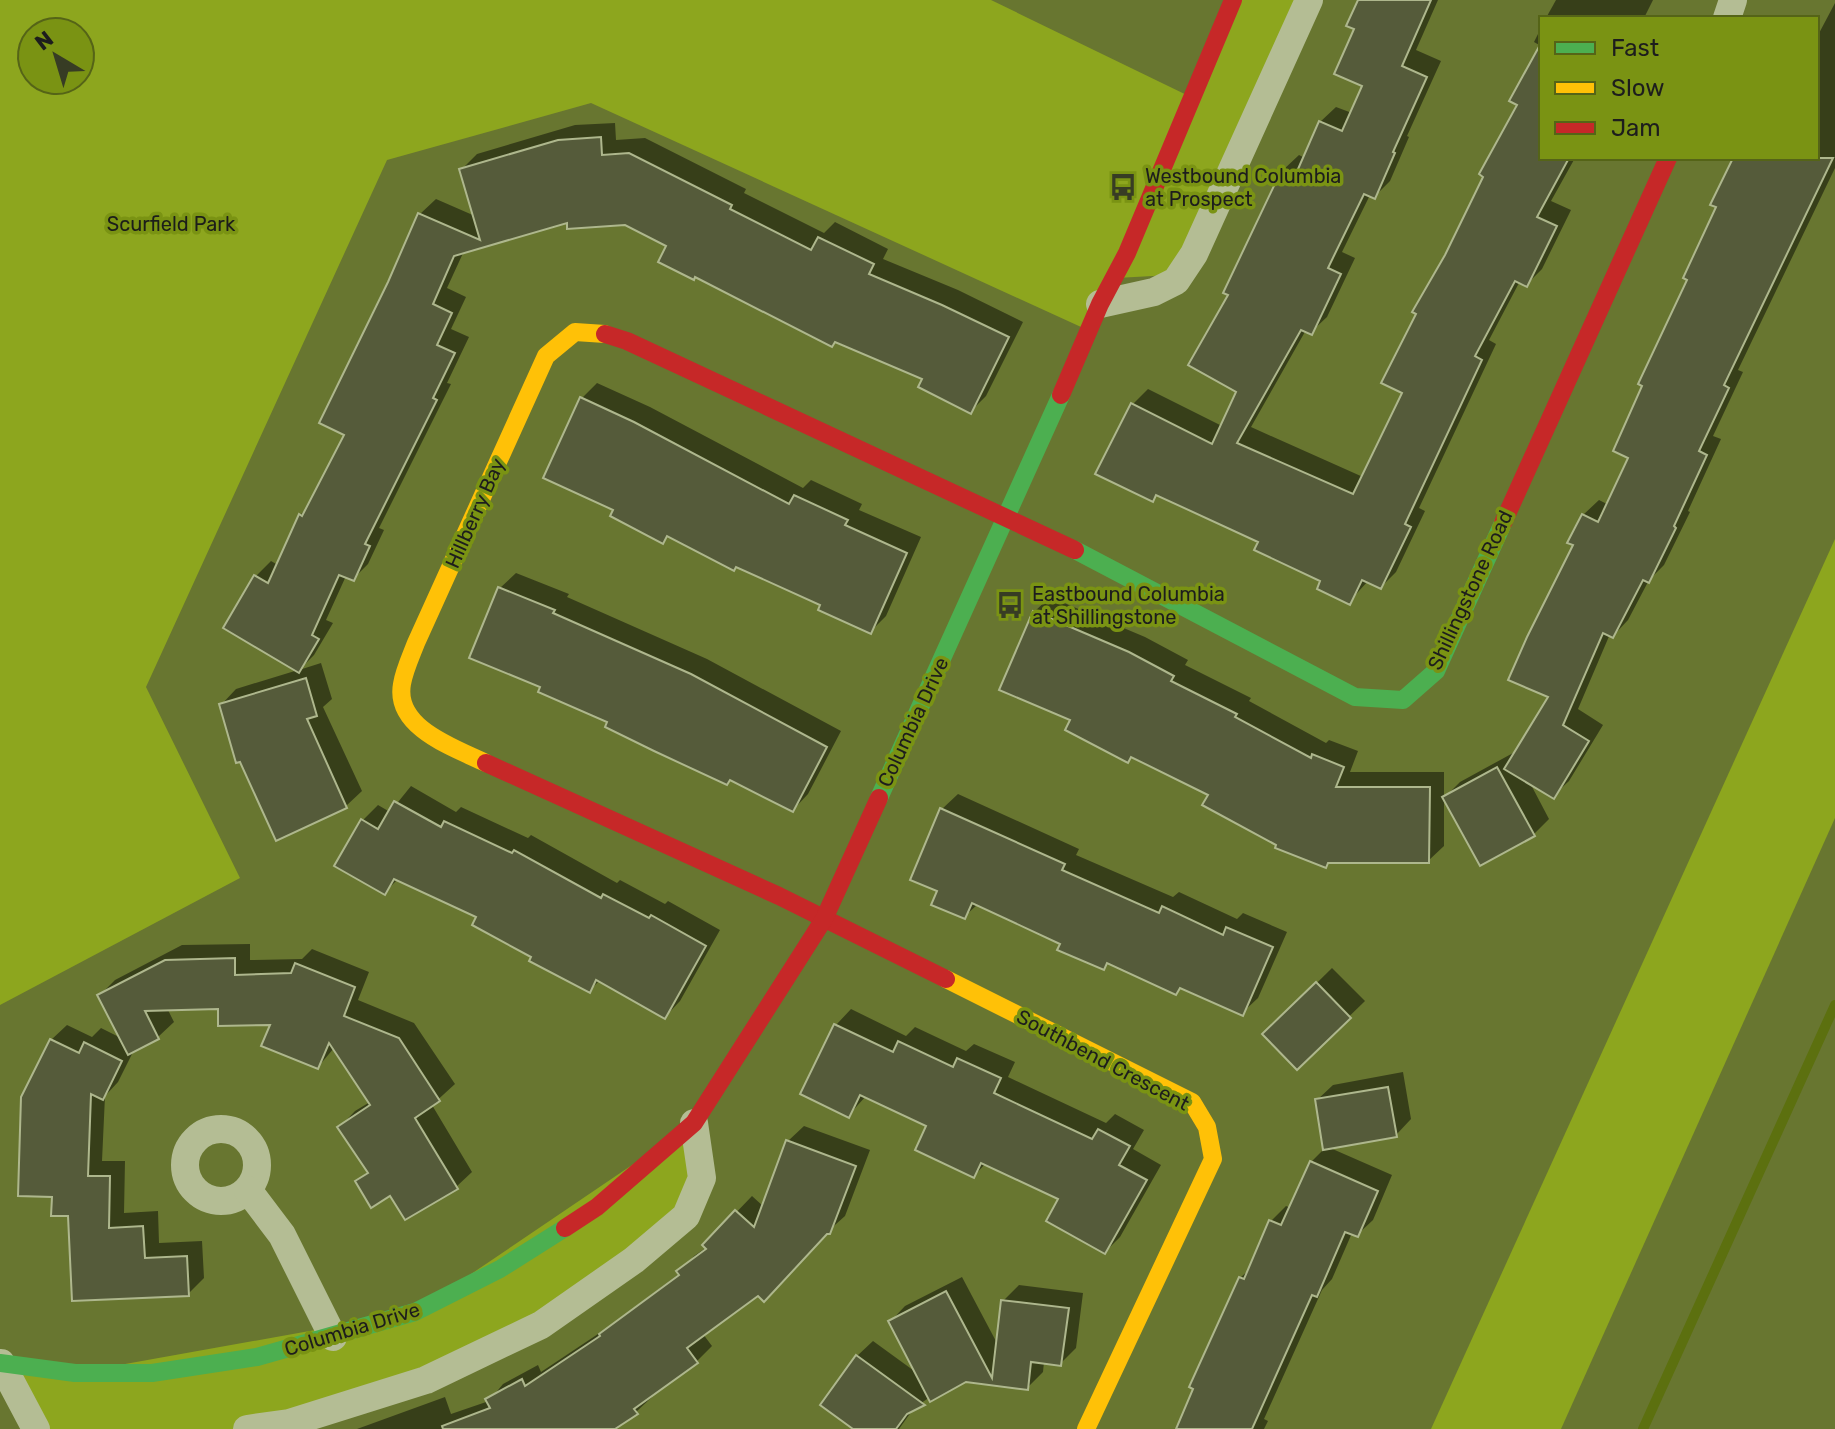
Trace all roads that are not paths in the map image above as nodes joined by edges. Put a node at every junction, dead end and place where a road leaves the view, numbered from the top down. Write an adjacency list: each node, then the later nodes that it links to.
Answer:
1 (1233, 0): 4 (street, Columbia Drive)
2 (1309, 0): 4 (street)
3 (1667, 160): 5 (street, Shillingstone Road)
4 (1100, 304): 5 (street, Columbia Drive)
5 (1008, 516): 6 (street, Columbia Drive); 6 (street, Hillberry Bay)
6 (824, 919): 7 (street, Columbia Drive); 13 (street, Southbend Crescent)
7 (694, 1123): 9 (street, Columbia Drive); 12 (street)
8 (248, 1190): 9 (street)
9 (333, 1337): 10 (street, Columbia Drive)
10 (1, 1363): 11 (street, Columbia Drive)
11 (36, 1429)
12 (247, 1429)
13 (1086, 1429)

